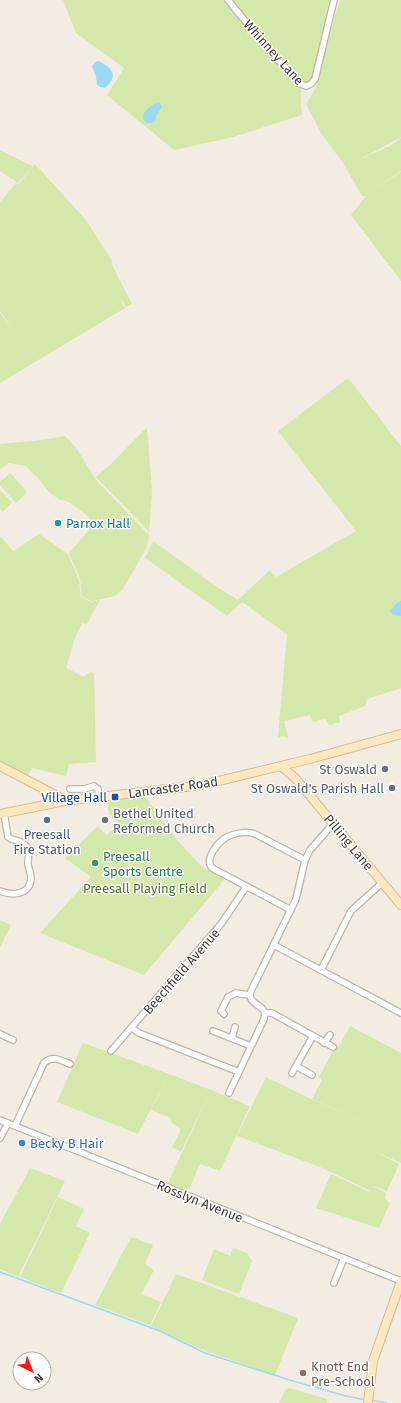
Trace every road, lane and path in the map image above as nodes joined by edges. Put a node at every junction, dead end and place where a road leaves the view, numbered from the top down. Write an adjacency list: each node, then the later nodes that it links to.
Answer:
1 (228, 0): 2 (street, Whinney Lane)
2 (334, 0)
3 (401, 734): 4 (main road, Lancaster Road)
4 (299, 762): 5 (main road, Lancaster Road); 7 (main road)
5 (284, 765): 7 (main road, Pilling Lane); 10 (main road, Lancaster Road)
6 (0, 766): 9 (main road)
7 (296, 779): 14 (main road, Pilling Lane)
8 (70, 789): 10 (street)
9 (45, 790): 11 (main road); 12 (main road)
10 (99, 796): 11 (main road, Lancaster Road)
11 (64, 801): 12 (main road, Lancaster Road)
12 (45, 805): 13 (main road, Lancaster Road)
13 (2, 814): 18 (street)
14 (333, 824): 15 (street); 16 (main road, Pilling Lane)
15 (305, 860): 17 (street); 20 (street)
16 (382, 883): 19 (main road, Pilling Lane); 22 (street)
17 (246, 887): 20 (street); 28 (street, Beechfield Avenue)
18 (0, 891)
19 (400, 902)
20 (291, 910): 21 (street)
21 (274, 945): 22 (street); 23 (street)
22 (321, 970): 25 (street)
23 (249, 995): 24 (street); 26 (street)
24 (265, 1013): 32 (street); 36 (street)
25 (401, 1013)
26 (224, 1014)
27 (236, 1027): 33 (street)
28 (132, 1028): 38 (street, Beechfield Avenue); 41 (street)
29 (213, 1031): 33 (street)
30 (0, 1034): 34 (street)
31 (330, 1035): 35 (street)
32 (313, 1036): 35 (street); 40 (street)
33 (232, 1038): 36 (street)
34 (14, 1040)
35 (324, 1043): 37 (street)
36 (251, 1046): 41 (street)
37 (333, 1048)
38 (111, 1051)
39 (70, 1064): 47 (street)
40 (296, 1066): 42 (street); 43 (street)
41 (239, 1072): 44 (street)
42 (292, 1073)
43 (312, 1075)
44 (229, 1093)
45 (0, 1120): 46 (street, Rosslyn Avenue)
46 (8, 1124): 47 (street, Rosslyn Avenue); 48 (street)
47 (15, 1126): 49 (street, Rosslyn Avenue)
48 (0, 1138)
49 (344, 1258): 50 (street, Rosslyn Avenue); 51 (street)
50 (401, 1281): 52 (main road)
51 (334, 1283)
52 (368, 1400)

